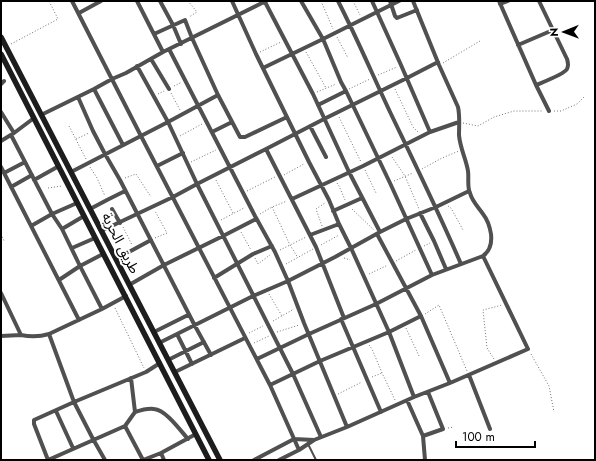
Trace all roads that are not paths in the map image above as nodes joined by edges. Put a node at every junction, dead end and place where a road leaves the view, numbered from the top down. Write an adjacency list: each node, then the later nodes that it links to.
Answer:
1 (72, 1): 18 (street)
2 (101, 1): 18 (street)
3 (137, 1): 23 (street)
4 (160, 1): 20 (street)
5 (232, 1): 19 (street)
6 (265, 1): 19 (street); 32 (street)
7 (301, 1): 26 (street)
8 (338, 1): 21 (street)
9 (372, 1): 17 (street)
10 (399, 1): 15 (street)
11 (413, 1): 16 (street)
12 (508, 1): 14 (street)
13 (539, 1): 22 (street)
14 (500, 2): 28 (street)
15 (390, 3): 16 (street); 17 (street)
16 (417, 10): 34 (street)
17 (376, 12): 21 (street); 37 (street)
18 (78, 13): 38 (street)
19 (238, 14): 25 (street); 36 (street)
20 (173, 25): 23 (street); 25 (street); 27 (street)
21 (350, 26): 26 (street); 43 (street)
22 (553, 30): 28 (street); 39 (street)
23 (154, 34): 30 (street)
24 (1, 37): 51 (main road, طريق الحرية)
25 (192, 38): 27 (street); 44 (street)
26 (323, 40): 32 (street); 42 (street)
27 (181, 44): 29 (street)
28 (518, 45): 39 (street)
29 (169, 50): 30 (street); 48 (street)
30 (163, 52): 33 (street)
31 (1, 54): 53 (main road, طريق الحرية)
32 (292, 54): 36 (street); 47 (street)
33 (151, 58): 35 (street); 41 (street)
34 (438, 64): 37 (street); 57 (street)
35 (137, 66): 38 (street); 55 (street)
36 (263, 68): 52 (street)
37 (407, 78): 43 (street); 60 (street)
38 (112, 79): 40 (street); 63 (street)
39 (536, 85): 49 (street)
40 (94, 89): 45 (street); 66 (street)
41 (169, 89)
42 (346, 91): 46 (street); 47 (street)
43 (380, 91): 46 (street); 65 (street)
44 (218, 95): 48 (street); 56 (street)
45 (78, 97): 51 (street); 69 (street)
46 (353, 104): 54 (street); 71 (street)
47 (318, 105): 54 (street)
48 (198, 106): 55 (street); 59 (street)
49 (549, 111)
50 (1, 112): 61 (street)
51 (41, 115): 77 (main road, طريق الحرية)
52 (287, 117): 56 (street); 62 (street)
53 (34, 118): 61 (street); 73 (main road, طريق الحرية)
54 (324, 119): 58 (street); 78 (street)
55 (168, 122): 63 (street); 68 (street)
56 (232, 122): 59 (street)
57 (459, 122): 60 (street); 84 (street)
58 (310, 126): 62 (street); 70 (street)
59 (212, 132): 76 (street)
60 (430, 132): 65 (street)
61 (12, 134): 64 (street); 72 (street)
62 (296, 134): 67 (street); 82 (street)
63 (141, 136): 66 (street); 74 (street)
64 (1, 141)
65 (406, 144): 71 (street); 90 (street)
66 (123, 145): 69 (street)
67 (266, 149): 76 (street); 88 (street)
68 (183, 153): 74 (street); 81 (street)
69 (105, 154): 77 (street); 85 (street)
70 (326, 158)
71 (378, 158): 78 (street); 99 (street)
72 (25, 162): 79 (street); 80 (street)
73 (59, 166): 80 (street); 89 (main road, طريق الحرية)
74 (157, 166): 86 (street)
75 (1, 167): 79 (street)
76 (230, 168): 81 (street); 98 (street)
77 (71, 172): 91 (main road, طريق الحرية)
78 (349, 172): 82 (street); 87 (street)
79 (4, 173): 83 (street)
80 (33, 177): 83 (street); 95 (street)
81 (197, 184): 86 (street); 106 (street)
82 (321, 186): 88 (street); 93 (street)
83 (11, 187): 102 (street)
84 (469, 191): 90 (street); 115 (street)
85 (125, 192): 91 (street); 96 (street)
86 (173, 198): 96 (street); 112 (street)
87 (362, 198): 93 (street); 105 (street)
88 (292, 199): 107 (street)
89 (77, 203): 95 (street); 97 (main road, طريق الحرية)
90 (436, 207): 94 (street); 119 (street)
91 (90, 209): 104 (main road, طريق الحرية)
92 (112, 209): 100 (street)
93 (333, 210): 101 (street)
94 (420, 213): 99 (street); 122 (street)
95 (52, 214): 102 (street); 103 (street)
96 (137, 214): 100 (street); 109 (street)
97 (84, 216): 103 (street); 108 (main road, طريق الحرية)
98 (256, 218): 106 (street); 110 (street)
99 (406, 219): 105 (street); 123 (street)
100 (120, 223): 104 (street)
101 (339, 224): 107 (street); 113 (street)
102 (31, 226): 125 (street)
103 (62, 229): 111 (street)
104 (101, 231): 116 (main road, طريق الحرية)
105 (378, 233): 113 (street); 128 (street)
106 (224, 236): 112 (street); 117 (street)
107 (310, 236): 118 (street)
108 (95, 238): 111 (street); 114 (main road, طريق الحرية)
109 (151, 240): 116 (street); 120 (street)
110 (272, 246): 117 (street); 126 (street)
111 (72, 248): 121 (street)
112 (199, 248): 120 (street); 124 (street)
113 (351, 248): 118 (street); 132 (street)
114 (103, 254): 121 (street); 130 (main road, طريق الحرية)
115 (483, 256): 119 (street); 161 (street)
116 (116, 259): 127 (main road, طريق الحرية)
117 (238, 264): 124 (street); 131 (street)
118 (322, 264): 126 (street); 137 (street)
119 (461, 264): 122 (street)
120 (164, 265): 127 (street); 135 (street)
121 (80, 266): 125 (street); 134 (street)
122 (446, 269): 123 (street)
123 (432, 275): 128 (street)
124 (214, 278): 133 (street)
125 (59, 280): 138 (street)
126 (288, 281): 131 (street); 144 (street)
127 (129, 285): 140 (main road, طريق الحرية)
128 (406, 288): 132 (street); 136 (street)
129 (1, 293): 145 (street)
130 (126, 296): 134 (street); 157 (main road, طريق الحرية)
131 (254, 296): 133 (street); 150 (street)
132 (376, 304): 137 (street); 141 (street)
133 (230, 308): 139 (street); 147 (street)
134 (102, 309): 138 (street)
135 (188, 315): 139 (street); 140 (street)
136 (421, 316): 141 (street); 163 (street)
137 (342, 318): 144 (street); 151 (street)
138 (79, 320): 142 (street)
139 (194, 326): 143 (street); 148 (street)
140 (154, 332): 149 (main road, طريق الحرية)
141 (389, 332): 151 (street); 166 (street)
142 (49, 334): 145 (street); 168 (street)
143 (177, 334): 149 (street); 152 (street)
144 (309, 334): 150 (street); 156 (street)
145 (21, 335): 146 (street)
146 (1, 336)
147 (245, 337): 153 (street); 154 (street)
148 (204, 342): 152 (street); 153 (street)
149 (160, 343): 155 (main road, طريق الحرية)
150 (280, 347): 154 (street); 160 (street)
151 (353, 347): 156 (street); 171 (street)
152 (186, 351): 155 (street); 158 (street)
153 (211, 355): 158 (street)
154 (257, 359): 164 (street)
155 (168, 360): 159 (main road, طريق الحرية)
156 (320, 361): 160 (street); 173 (street)
157 (160, 363): 162 (street); 175 (main road, طريق الحرية)
158 (192, 364): 159 (street)
159 (175, 372): 192 (main road, طريق الحرية)
160 (293, 374): 164 (street); 177 (street)
161 (469, 375): 163 (street); 174 (street)
162 (131, 378): 168 (street); 170 (street)
163 (450, 383): 165 (street)
164 (270, 384): 180 (street)
165 (428, 392): 166 (street); 176 (street)
166 (414, 397): 167 (street)
167 (407, 400): 171 (street); 176 (street)
168 (74, 402): 169 (street); 178 (street)
169 (56, 411): 184 (street); 187 (street)
170 (135, 412): 172 (street); 179 (street)
171 (381, 412): 173 (street)
172 (125, 426): 178 (street); 189 (street)
173 (347, 427): 177 (street)
174 (490, 429)
175 (196, 434): 179 (street); 191 (main road, طريق الحرية)
176 (423, 436): 196 (street)
177 (321, 437): 182 (street)
178 (93, 439): 184 (street); 188 (street)
179 (188, 439): 186 (street)
180 (294, 439): 181 (street); 185 (street); 193 (street)
181 (306, 439): 182 (street); 183 (lane)
182 (314, 440): 183 (street)
183 (309, 444): 185 (street); 195 (lane)
184 (73, 448): 187 (street)
185 (299, 450): 194 (street)
186 (161, 453): 189 (street); 190 (street)
187 (48, 460)
188 (105, 460)
189 (143, 460)
190 (164, 460)
191 (209, 460)
192 (220, 460)
193 (254, 460)
194 (279, 460)
195 (316, 460)
196 (425, 460)

